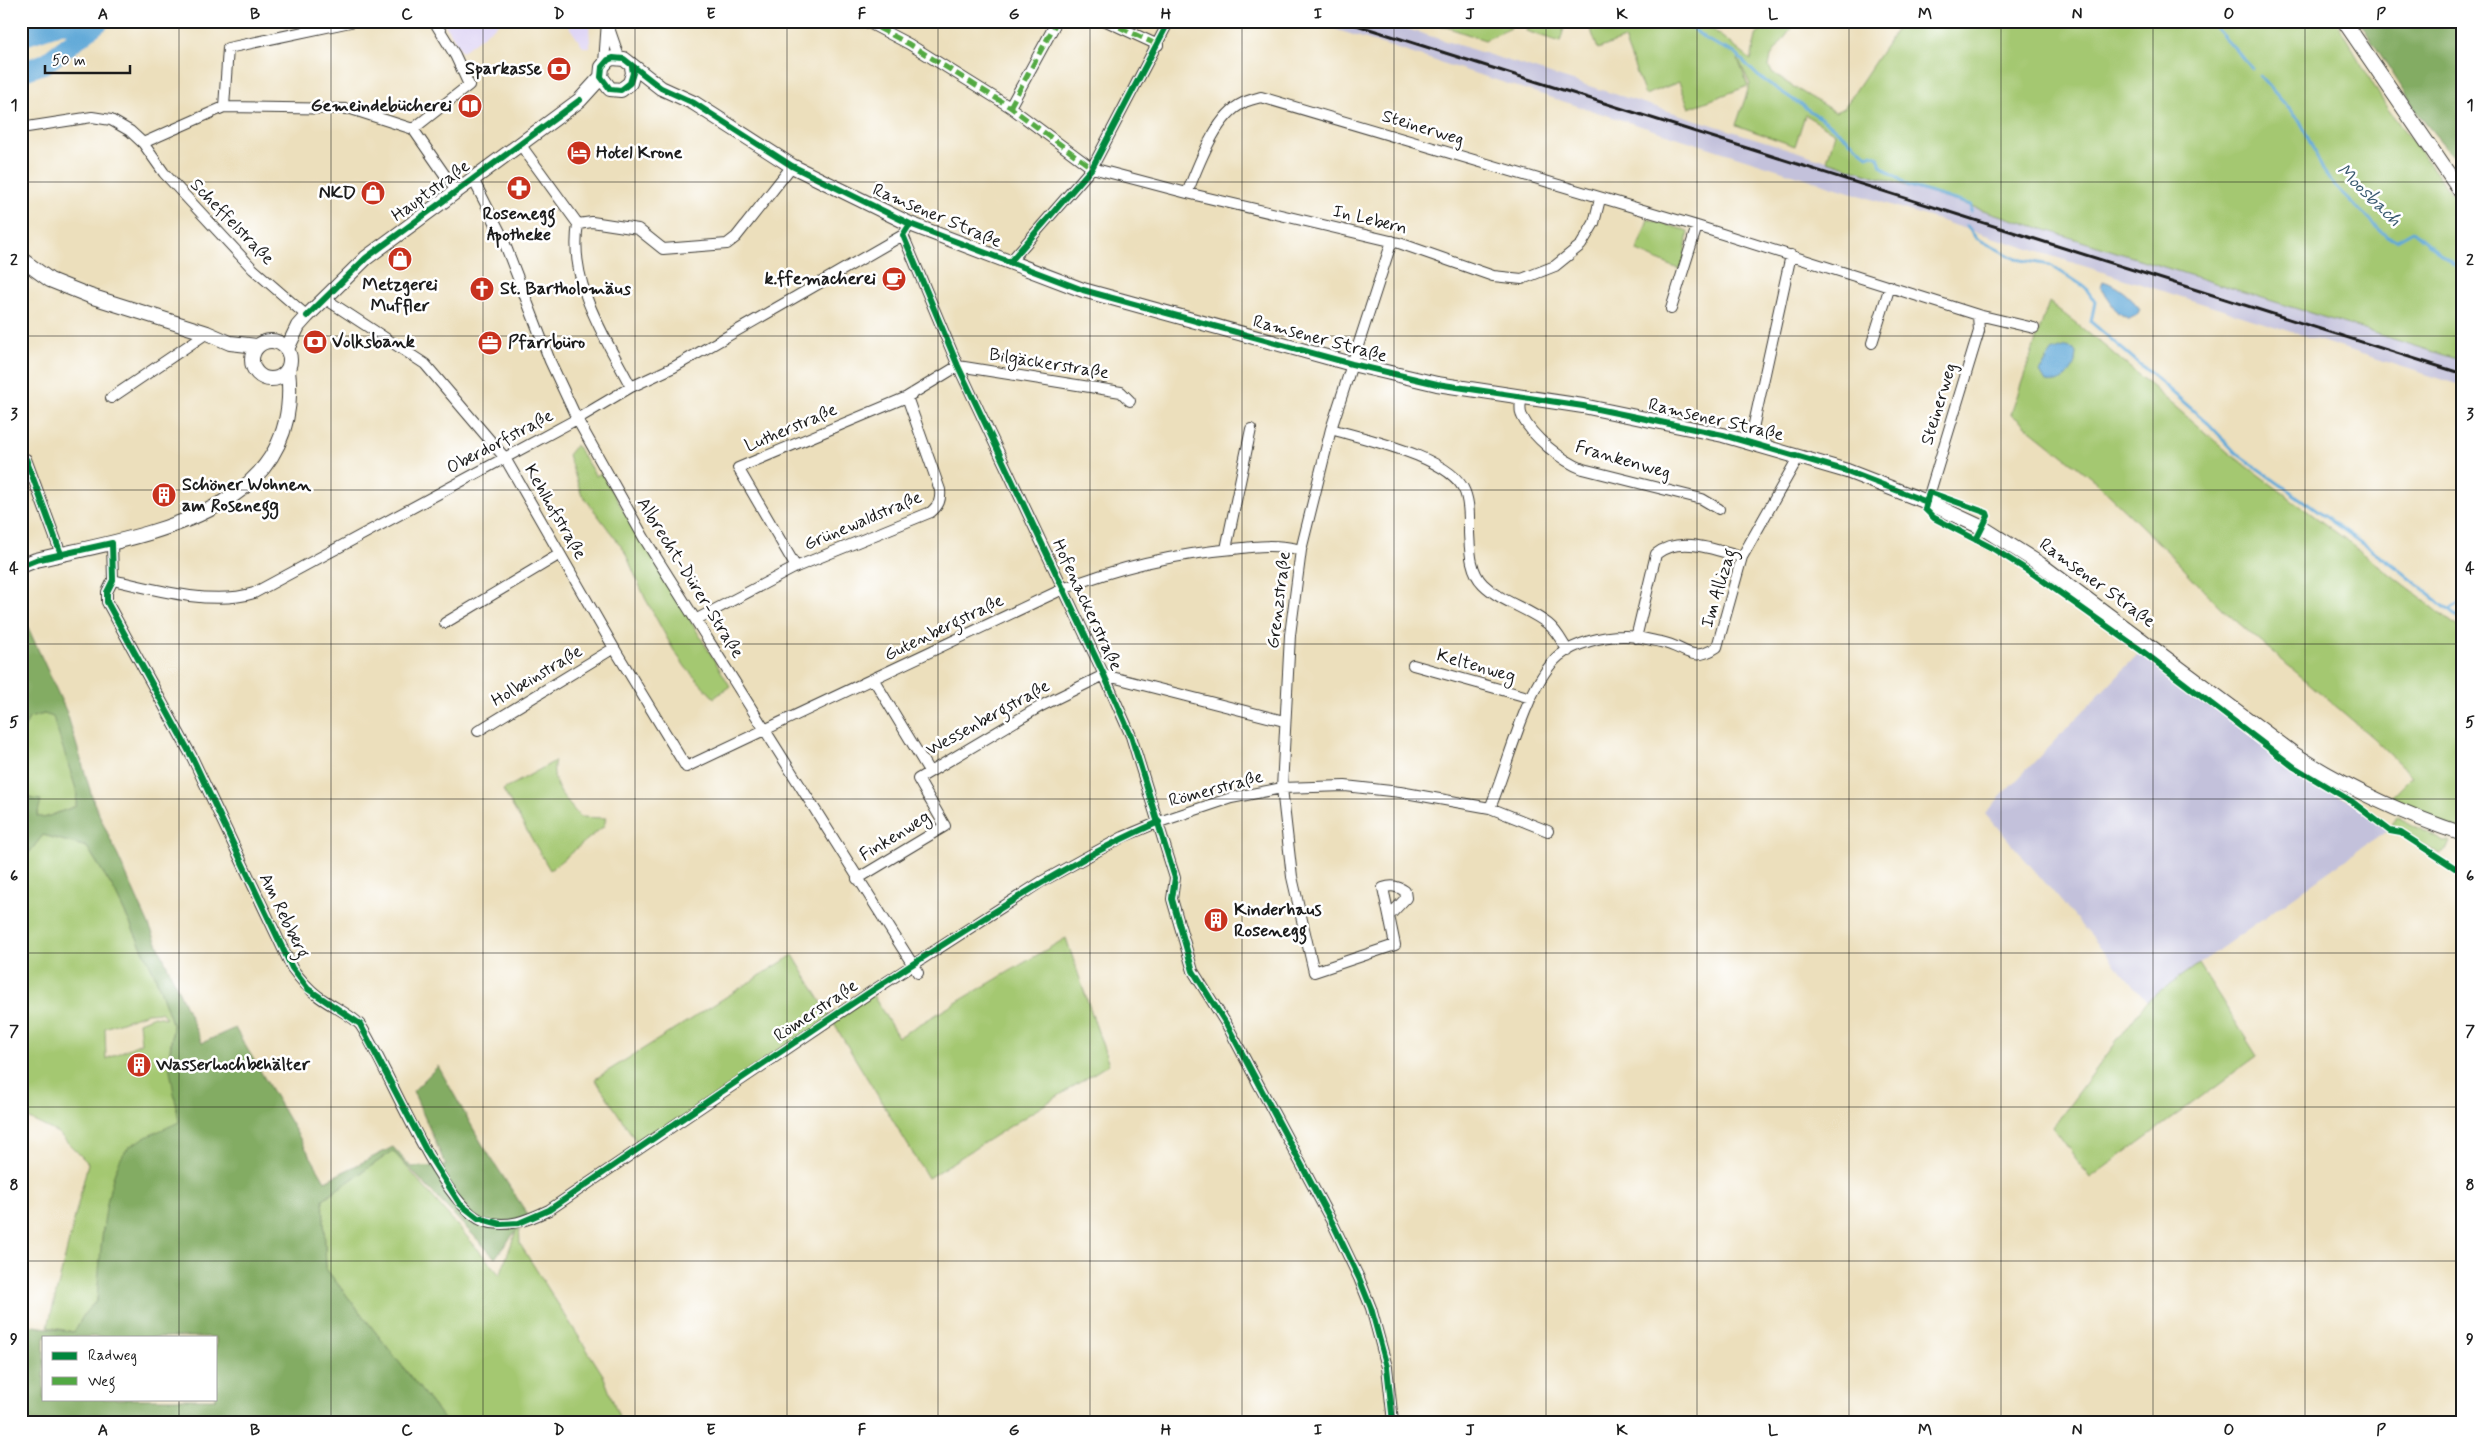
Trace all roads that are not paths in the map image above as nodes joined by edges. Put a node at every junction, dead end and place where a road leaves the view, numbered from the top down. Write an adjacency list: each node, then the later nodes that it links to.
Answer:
1 (355, 21): 18 (street)
2 (434, 21): 21 (street)
3 (866, 21): 19 (street)
4 (1057, 21): 19 (street)
5 (1106, 21): 9 (street)
6 (1169, 21): 9 (street)
7 (2344, 21): 29 (main road)
8 (607, 23): 10 (street); 11 (street)
9 (1158, 45): 25 (street)
10 (619, 57): 11 (main road); 12 (main road)
11 (604, 63): 13 (main road)
12 (632, 67): 14 (main road); 16 (main road, Ramsener Straße)
13 (601, 77): 15 (main road); 17 (main road)
14 (626, 87): 15 (main road); 16 (main road, Ramsener Straße)
15 (610, 88): 17 (main road)
16 (661, 88): 24 (main road, Ramsener Straße)
17 (580, 100): 23 (main road, Hauptstraße)
18 (224, 107): 21 (street); 22 (street)
19 (1010, 107): 25 (street)
20 (21, 128): 22 (street, Scheffelstraße)
21 (413, 129): 27 (street)
22 (142, 143): 42 (street, Scheffelstraße)
23 (520, 144): 26 (main road, Hauptstraße); 31 (street)
24 (792, 166): 31 (street); 33 (main road, Ramsener Straße)
25 (1092, 168): 28 (street, In Lebern); 37 (street)
26 (473, 179): 27 (main road, Hauptstraße); 59 (street, Albrecht-Dürer-Straße)
27 (456, 192): 39 (main road, Hauptstraße)
28 (1187, 194): 30 (street, Steinerweg); 34 (street, In Lebern)
29 (2463, 195)
30 (1600, 199): 32 (street, Steinerweg); 34 (street, In Lebern)
31 (578, 224): 53 (street)
32 (1697, 226): 35 (street, Steinerweg); 40 (street)
33 (907, 230): 37 (main road, Ramsener Straße); 50 (street, Hofenackerstraße); 53 (street, Oberdorfstraße)
34 (1392, 241): 49 (street, Grenzstraße)
35 (1791, 255): 38 (street, Steinerweg); 62 (street)
36 (21, 258): 44 (main road)
37 (1009, 263): 49 (main road, Ramsener Straße)
38 (1890, 286): 41 (street, Steinerweg); 46 (street)
39 (324, 298): 42 (main road, Hauptstraße); 64 (street, Kehlhofstraße)
40 (1671, 309)
41 (1978, 315): 43 (street, Steinerweg); 66 (street, Steinerweg)
42 (302, 321): 45 (main road, Hauptstraße); 47 (main road, Hauptstraße)
43 (2034, 328)
44 (207, 333): 48 (main road); 56 (street)
45 (274, 341): 47 (main road); 48 (main road)
46 (1872, 343)
47 (287, 349): 51 (main road)
48 (254, 352): 52 (main road)
49 (1352, 364): 55 (main road, Ramsener Straße); 61 (street, Grenzstraße)
50 (958, 366): 54 (street, Lutherstraße); 57 (street, Bilgäckerstraße); 77 (street, Hofenackerstraße)
51 (288, 370): 52 (main road); 58 (main road)
52 (272, 380): 58 (main road)
53 (631, 388): 59 (street, Oberdorfstraße)
54 (907, 397): 75 (street, Grünewaldstraße); 75 (street, Lutherstraße)
55 (1522, 397): 62 (main road, Ramsener Straße); 67 (street, Frankenweg)
56 (111, 398)
57 (1130, 401)
58 (290, 404): 68 (main road)
59 (577, 419): 64 (street, Oberdorfstraße); 78 (street, Albrecht-Dürer-Straße)
60 (1250, 429): 69 (street)
61 (1331, 429): 70 (street, Grenzstraße); 82 (street)
62 (1750, 442): 63 (main road, Ramsener Straße)
63 (1799, 456): 66 (main road, Ramsener Straße); 73 (street, Im Allizag)
64 (505, 458): 72 (street, Kehlhofstraße); 76 (street, Oberdorfstraße)
65 (26, 459): 71 (street)
66 (1927, 502): 96 (main road, Ramsener Straße)
67 (1719, 509)
68 (112, 543): 71 (main road); 76 (street)
69 (1226, 549): 70 (street, Gutenbergstraße); 77 (street, Gutenbergstraße)
70 (1301, 550): 87 (street, Grenzstraße)
71 (61, 554): 74 (main road)
72 (560, 554): 79 (street); 81 (street, Kehlhofstraße)
73 (1742, 557): 80 (street); 80 (street, Im Allizag)
74 (21, 566)
75 (796, 567): 78 (street, Grünewaldstraße)
76 (114, 580): 100 (street, Am Rebberg)
77 (1064, 589): 84 (street, Hofenackerstraße); 85 (street, Gutenbergstraße)
78 (697, 620): 88 (street, Albrecht-Dürer-Straße)
79 (445, 623)
80 (1636, 638): 82 (street, Im Allizag)
81 (614, 648): 89 (street, Holbeinstraße); 90 (street, Kehlhofstraße)
82 (1568, 651): 86 (street, Im Allizag)
83 (1413, 665): 86 (street, Keltenweg)
84 (1104, 674): 87 (street); 91 (street, Wessenbergstraße); 94 (street, Hofenackerstraße)
85 (874, 680): 88 (street, Gutenbergstraße); 91 (street, Wessenbergstraße)
86 (1531, 698): 93 (street, Im Allizag)
87 (1284, 721): 92 (street, Grenzstraße)
88 (764, 729): 90 (street, Gutenbergstraße); 97 (street, Albrecht-Dürer-Straße)
89 (478, 731)
90 (686, 767)
91 (930, 771): 97 (street, Finkenweg)
92 (1282, 788): 93 (street, Römerstraße); 94 (street, Römerstraße); 98 (street, Grenzstraße)
93 (1490, 808): 95 (street, Römerstraße)
94 (1159, 822): 99 (street, Römerstraße); 101 (street, Hofenackerstraße)
95 (1548, 831)
96 (2463, 834)
97 (857, 879): 99 (street, Albrecht-Dürer-Straße)
98 (1389, 916)
99 (915, 969): 100 (street, Römerstraße)
100 (494, 1223)
101 (1393, 1422)

